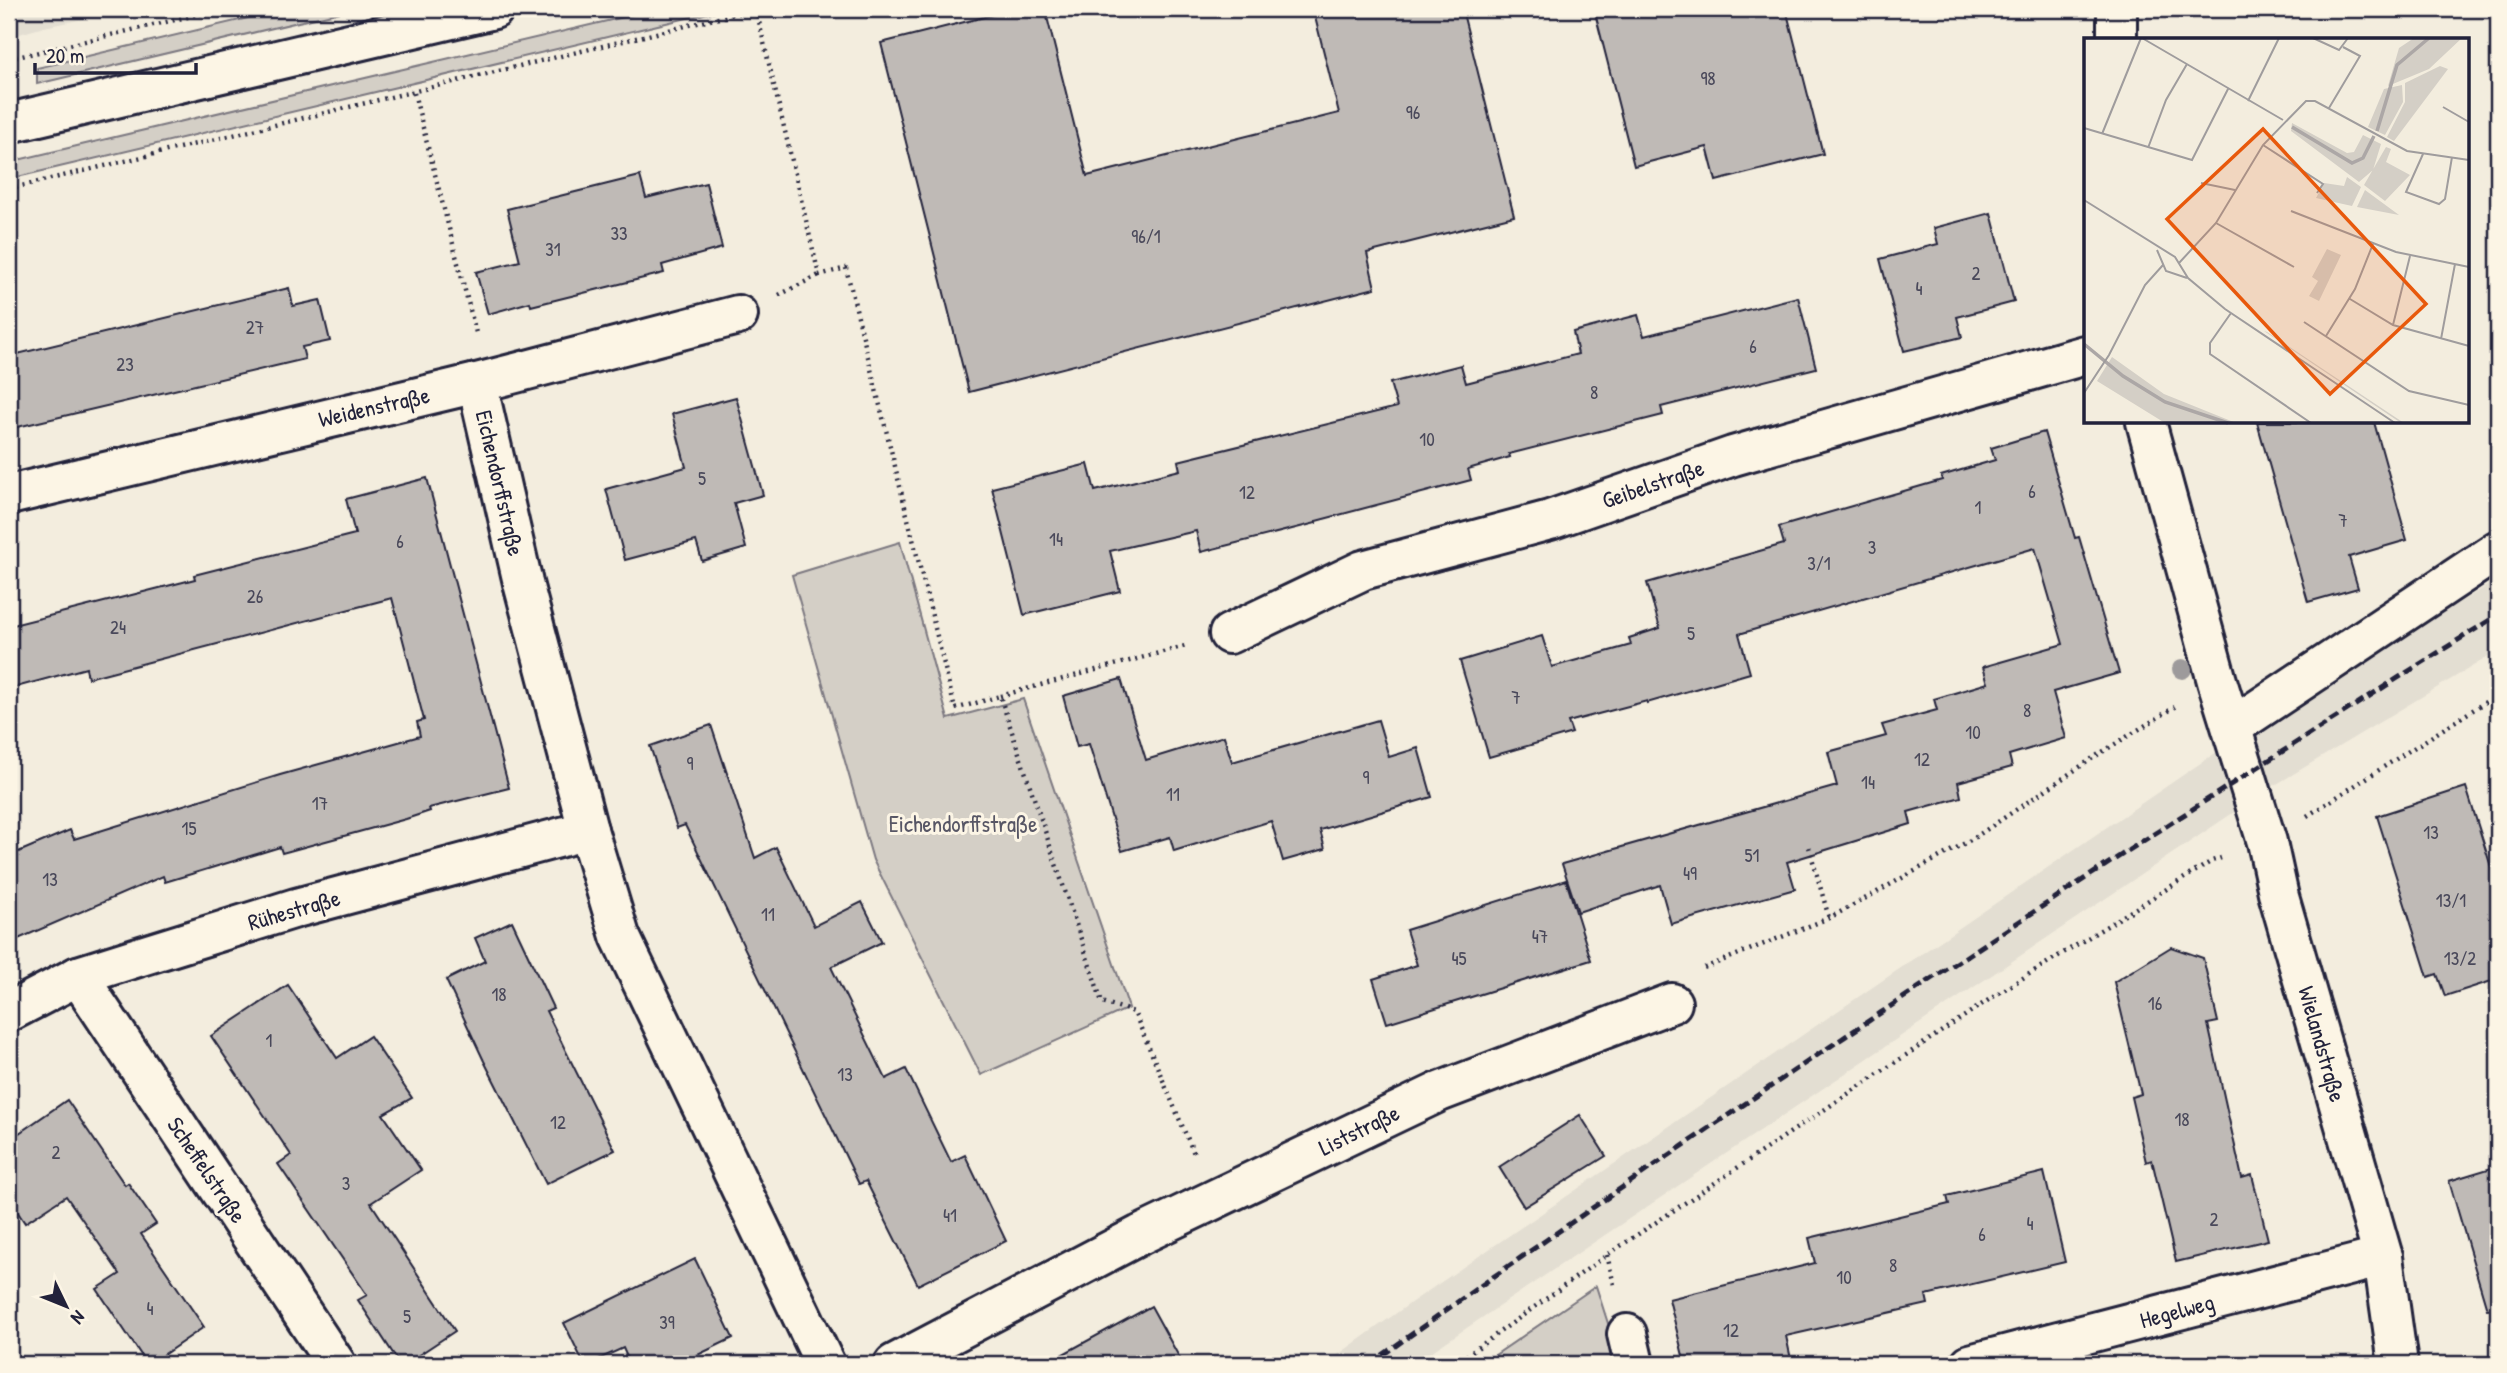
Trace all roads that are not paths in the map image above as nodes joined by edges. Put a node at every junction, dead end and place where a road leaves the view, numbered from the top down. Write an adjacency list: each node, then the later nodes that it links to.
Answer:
1 (494, 9): 4 (street)
2 (2117, 9): 3 (street)
3 (2117, 38)
4 (9, 123)
5 (738, 315): 7 (street, Weidenstraße)
6 (2084, 355): 11 (street, Geibelstraße)
7 (477, 383): 9 (street, Weidenstraße); 13 (street, Eichendorffstraße)
8 (2147, 424): 12 (street, Wielandstraße)
9 (9, 495)
10 (2498, 550): 12 (street)
11 (1229, 634)
12 (2232, 727): 17 (street, Wielandstraße)
13 (588, 830): 14 (street, Rühestraße); 19 (street, Eichendorffstraße)
14 (78, 976): 16 (street, Rühestraße); 18 (street, Scheffelstraße)
15 (1672, 1003): 20 (street, Liststraße)
16 (9, 1012)
17 (2383, 1256): 21 (street, Hegelweg); 22 (street, Wielandstraße)
18 (337, 1364)
19 (825, 1364)
20 (894, 1364)
21 (1970, 1364)
22 (2398, 1364)

